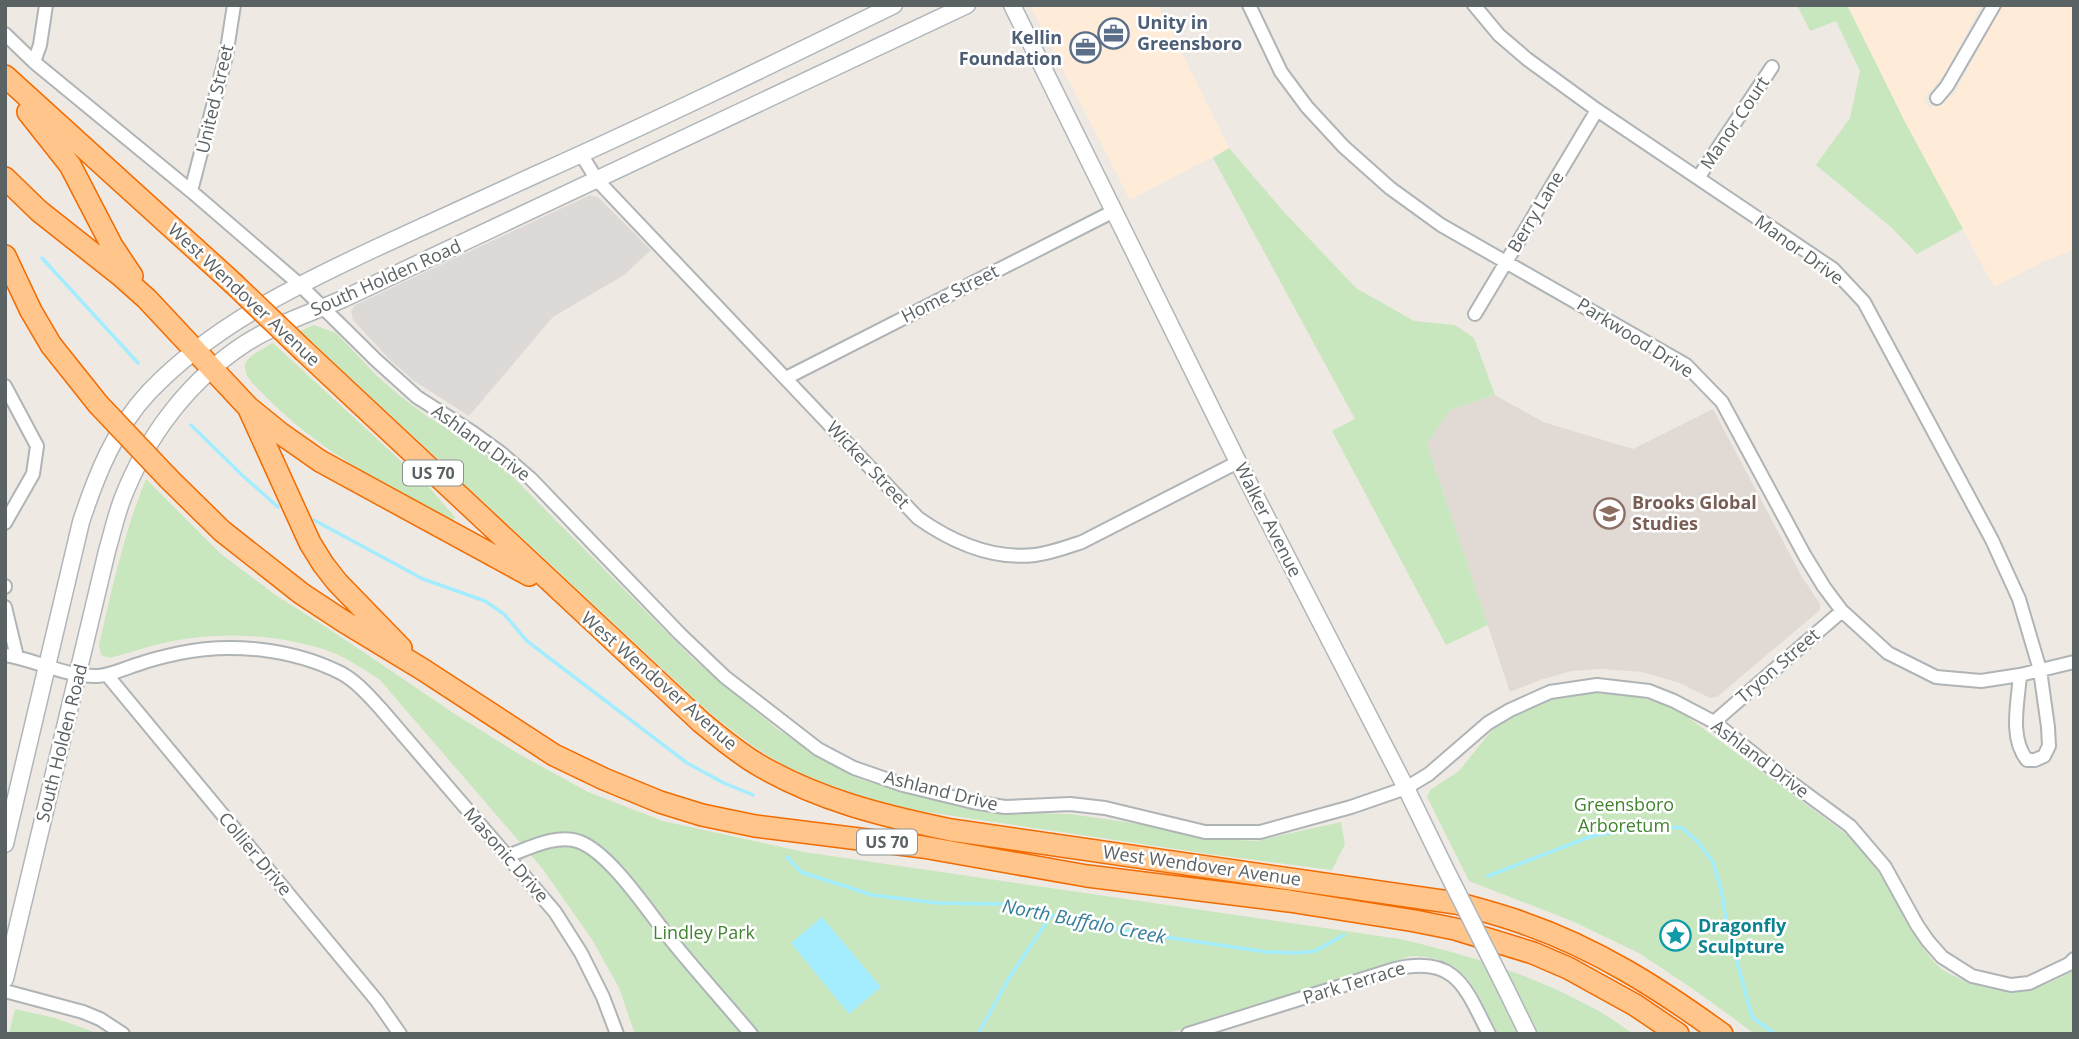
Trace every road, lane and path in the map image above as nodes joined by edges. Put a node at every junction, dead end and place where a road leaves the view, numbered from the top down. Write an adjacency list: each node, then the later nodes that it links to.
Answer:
1 (46, 5): 10 (street)
2 (234, 5): 20 (street, United Street)
3 (894, 5): 16 (main road, South Holden Road)
4 (967, 5): 19 (main road, South Holden Road)
5 (1012, 5): 21 (main road, Walker Avenue)
6 (1248, 5): 23 (street, Parkwood Drive)
7 (1474, 5): 15 (street, Manor Drive)
8 (1993, 5): 14 (street)
9 (5, 34): 10 (street, Ashland Drive)
10 (34, 62): 20 (street, Ashland Drive)
11 (1772, 67): 18 (street, Manor Court)
12 (5, 76): 35 (highway, West Wendover Avenue / US 70, bridge)
13 (5, 86): 25 (highway)
14 (1937, 99)
15 (1597, 110): 18 (street, Manor Drive); 23 (street, Berry Lane)
16 (582, 154): 19 (street, Wicker Street); 24 (main road, South Holden Road)
17 (5, 178): 25 (highway)
18 (1698, 178): 42 (street, Manor Drive)
19 (597, 180): 26 (main road, South Holden Road); 30 (street, Wicker Street)
20 (191, 191): 24 (street, Ashland Drive)
21 (1114, 211): 30 (street, Home Street); 33 (main road, Walker Avenue)
22 (5, 256): 41 (highway, West Wendover Avenue / US 70, bridge)
23 (1506, 261): 27 (street, Berry Lane); 37 (street, Parkwood Drive)
24 (299, 284): 26 (street, Ashland Drive); 28 (main road, South Holden Road)
25 (147, 299): 28 (highway)
26 (323, 308): 29 (main road, South Holden Road); 47 (street, Ashland Drive)
27 (1475, 314)
28 (195, 351): 29 (highway); 40 (main road, South Holden Road)
29 (212, 368): 32 (highway); 45 (main road, South Holden Road)
30 (786, 378): 33 (street, Wicker Street)
31 (5, 386): 34 (street)
32 (248, 408): 35 (highway); 41 (highway)
33 (1238, 461): 47 (main road, Walker Avenue)
34 (5, 523)
35 (561, 594): 61 (highway, West Wendover Avenue / US 70)
36 (6, 611): 38 (street)
37 (1842, 611): 44 (street, Parkwood Drive); 46 (street, Tryon Street)
38 (11, 656): 40 (street, Masonic Drive)
39 (2074, 662): 42 (street, Parkwood Drive)
40 (48, 667): 45 (street, Masonic Drive); 48 (main road, South Holden Road)
41 (422, 669): 60 (highway, West Wendover Avenue / US 70)
42 (2040, 670): 44 (street, Parkwood Drive); 44 (street, Manor Drive)
43 (107, 675): 45 (street, Masonic Drive); 49 (street, Masonic Drive); 54 (street, Collier Drive)
44 (2020, 675)
45 (78, 676): 51 (main road, South Holden Road)
46 (1714, 722): 47 (street, Ashland Drive); 50 (street, Ashland Drive)
47 (1406, 788): 59 (main road, Walker Avenue, bridge)
48 (5, 844)
49 (508, 856): 55 (street, Masonic Drive); 56 (street)
50 (2074, 959)
51 (5, 979)
52 (5, 991): 53 (street)
53 (123, 1034)
54 (400, 1034)
55 (617, 1034)
56 (751, 1034)
57 (1188, 1034): 58 (street, Park Terrace)
58 (1489, 1034)
59 (1528, 1034)
60 (1678, 1034)
61 (1722, 1034)

